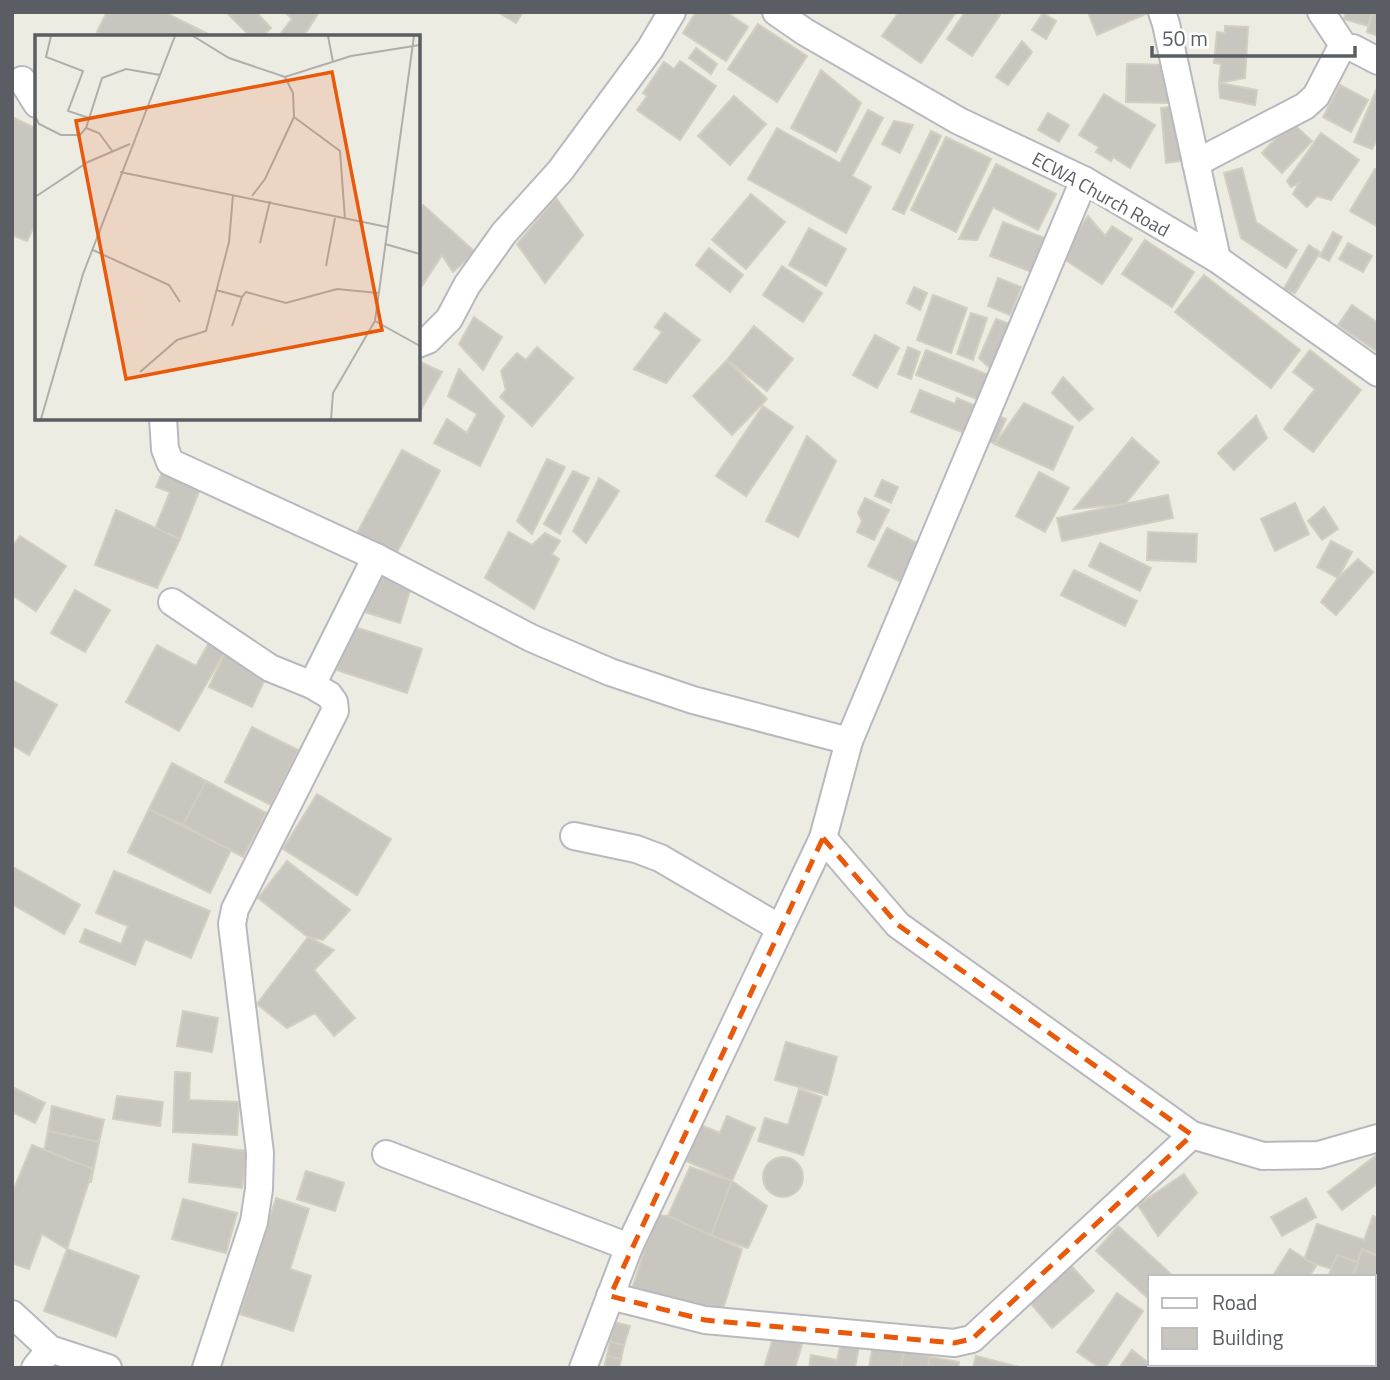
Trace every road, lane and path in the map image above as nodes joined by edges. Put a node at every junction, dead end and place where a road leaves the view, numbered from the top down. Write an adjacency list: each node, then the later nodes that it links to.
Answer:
1 (672, 12): 12 (street)
2 (776, 12): 10 (street, ECWA Church Road)
3 (1162, 12): 9 (street)
4 (1321, 12): 5 (street)
5 (1345, 48): 6 (street); 9 (street)
6 (1378, 61)
7 (23, 80): 8 (street)
8 (35, 101)
9 (1196, 163): 11 (street)
10 (1084, 180): 11 (street, ECWA Church Road); 18 (street)
11 (1217, 259): 13 (street, ECWA Church Road)
12 (420, 343)
13 (1378, 373)
14 (163, 420): 15 (street)
15 (376, 556): 17 (street); 18 (street)
16 (172, 602): 17 (street)
17 (312, 685): 30 (street)
18 (849, 741): 20 (street)
19 (574, 835): 21 (street)
20 (823, 838): 21 (street); 22 (street)
21 (780, 928): 25 (street)
22 (1192, 1135): 23 (street); 26 (street)
23 (1378, 1138)
24 (386, 1154): 25 (street)
25 (629, 1247): 26 (street)
26 (610, 1296): 31 (street)
27 (12, 1314): 28 (street)
28 (42, 1358): 29 (street)
29 (108, 1368)
30 (206, 1368)
31 (583, 1368)

